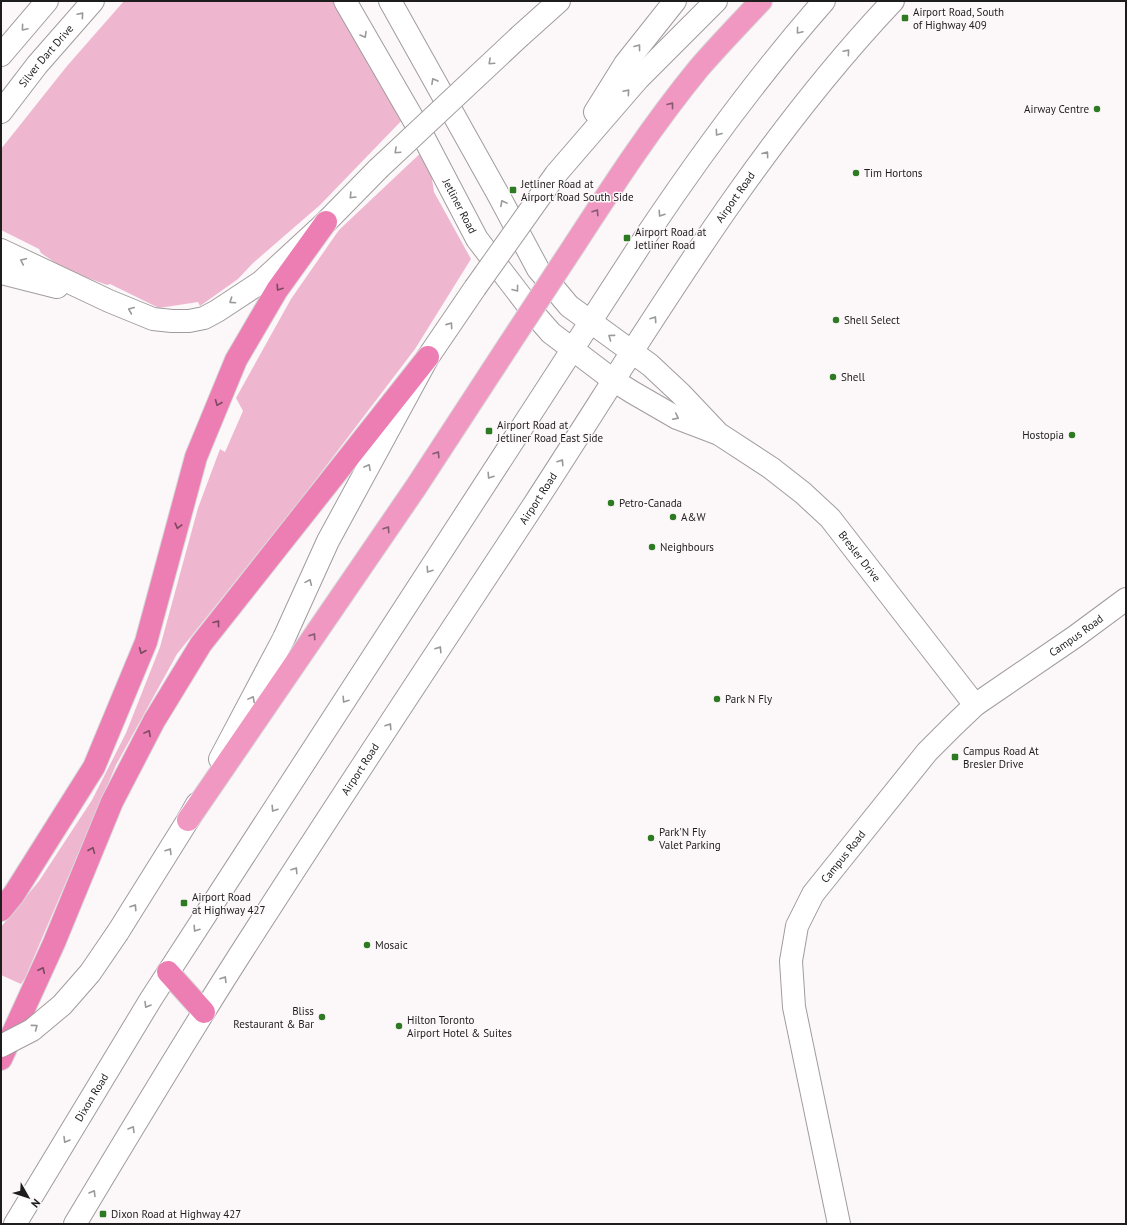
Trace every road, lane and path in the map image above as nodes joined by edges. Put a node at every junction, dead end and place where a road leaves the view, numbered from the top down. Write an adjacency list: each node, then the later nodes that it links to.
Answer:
1 (46, 1): 13 (street, one-way to 13)
2 (93, 1): 14 (street, Silver Dart Drive, one-way to 2)
3 (345, 1): 21 (street, Jetliner Road, one-way to 21)
4 (390, 1): 20 (street, one-way to 4)
5 (546, 1): 12 (street)
6 (559, 1): 12 (street)
7 (675, 1): 15 (street, one-way to 7)
8 (716, 1): 15 (street, one-way to 8)
9 (761, 1): 28 (highway, one-way to 9, bridge)
10 (824, 1): 20 (street, one-way to 20)
11 (893, 1): 22 (street, Airport Road, one-way to 11)
12 (520, 36): 16 (street, one-way to 16, bridge)
13 (1, 55)
14 (1, 112)
15 (556, 174): 23 (street, one-way to 15, bridge)
16 (326, 222): 19 (street, one-way to 19); 29 (highway, one-way to 29)
17 (1, 250): 19 (street, one-way to 17)
18 (1, 273): 19 (street)
19 (109, 301)
20 (590, 321): 21 (street); 22 (street, one-way to 20)
21 (572, 349): 24 (street, Jetliner Road); 30 (street, one-way to 30)
22 (632, 352): 24 (street, Airport Road); 25 (street, Bresler Drive)
23 (428, 357): 28 (street, one-way to 23); 33 (highway, one-way to 23)
24 (614, 380): 25 (street, Bresler Drive, one-way to 25); 31 (street, Airport Road, one-way to 24)
25 (719, 434): 27 (street, Bresler Drive)
26 (1126, 599): 27 (street, Campus Road)
27 (975, 705): 36 (street, Campus Road)
28 (188, 820): 32 (street, one-way to 28, bridge)
29 (1, 910)
30 (168, 972): 31 (highway); 34 (street, Dixon Road, one-way to 34)
31 (204, 1012): 35 (street, one-way to 31)
32 (1, 1046)
33 (1, 1059)
34 (15, 1224)
35 (75, 1224)
36 (839, 1224)

